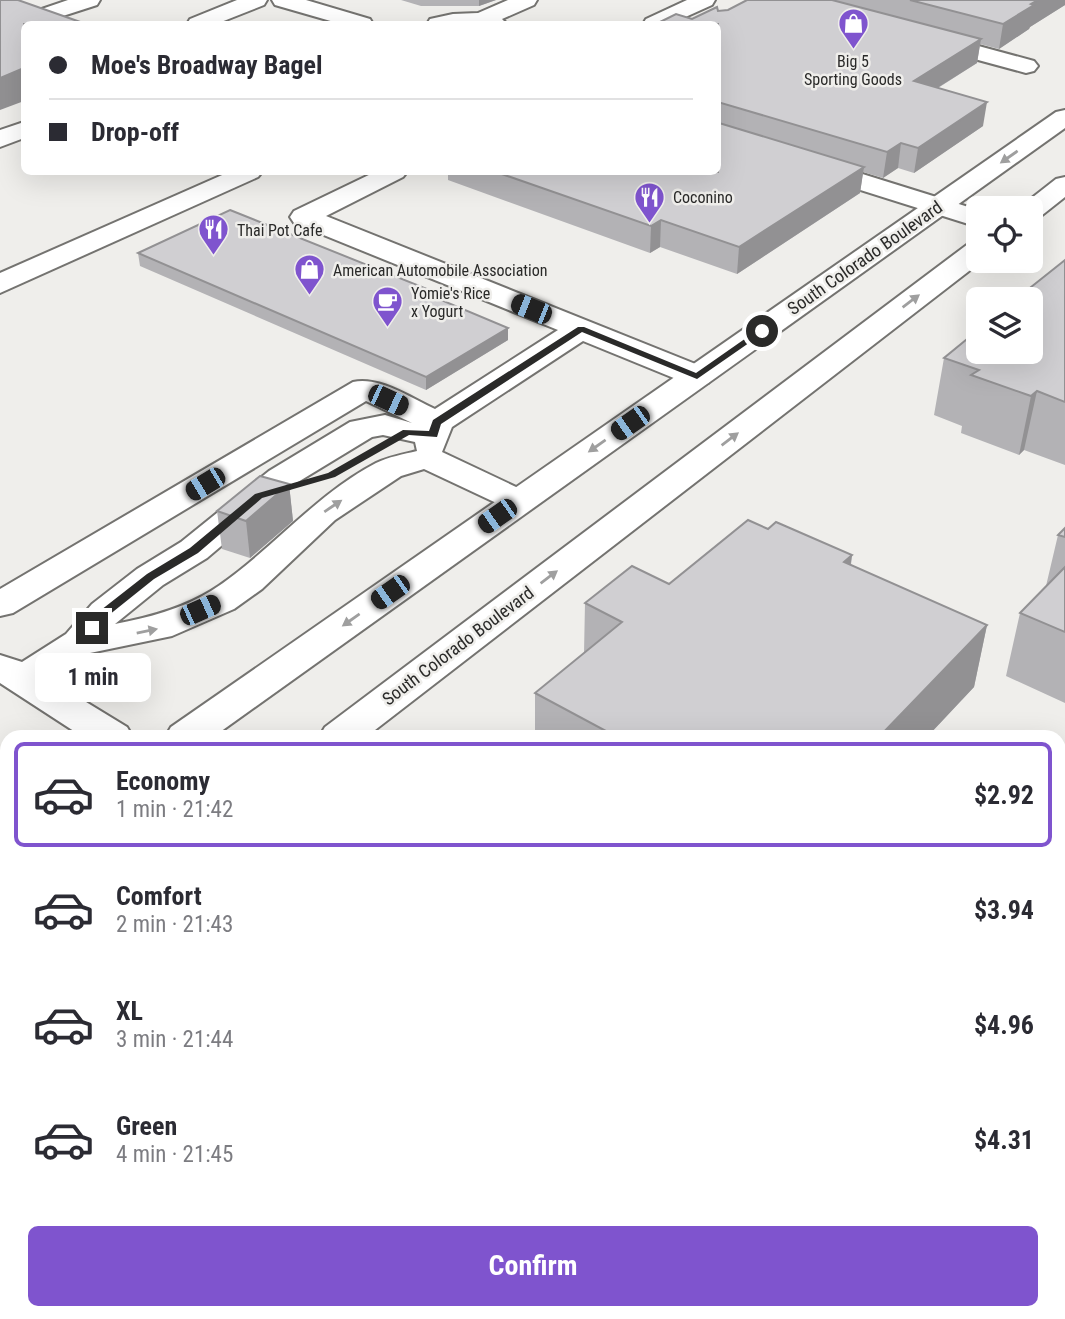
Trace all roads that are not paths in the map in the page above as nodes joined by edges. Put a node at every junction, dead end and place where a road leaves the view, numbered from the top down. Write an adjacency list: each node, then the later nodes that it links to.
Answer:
1 (89, 0): 7 (main road)
2 (256, 0): 8 (main road)
3 (283, 0): 9 (main road)
4 (526, 0): 12 (main road)
5 (704, 0): 13 (main road)
6 (13, 9): 7 (main road)
7 (46, 21)
8 (205, 21)
9 (352, 21)
10 (446, 21): 11 (main road)
11 (480, 21)
12 (491, 21)
13 (660, 21)
14 (909, 35): 15 (main road)
15 (1026, 66)
16 (1065, 117): 24 (main road, South Colorado Boulevard, one-way to 24)
17 (21, 130): 19 (main road)
18 (721, 138): 24 (main road)
19 (0, 139)
20 (242, 175): 27 (main road)
21 (388, 175): 28 (main road)
22 (1065, 185): 23 (main road)
23 (1043, 201)
24 (938, 207): 25 (main road); 29 (main road, South Colorado Boulevard)
25 (966, 215)
26 (966, 259): 37 (main road, South Colorado Boulevard, one-way to 26)
27 (0, 284)
28 (581, 329): 29 (main road); 30 (main road)
29 (697, 376): 31 (main road, South Colorado Boulevard, one-way to 31)
30 (426, 437): 31 (main road); 32 (main road); 33 (main road); 33 (main road, one-way to 30)
31 (519, 500): 36 (main road, South Colorado Boulevard, one-way to 36)
32 (0, 606)
33 (79, 643): 34 (main road)
34 (11, 673): 35 (main road)
35 (102, 730)
36 (195, 730)
37 (348, 730)

